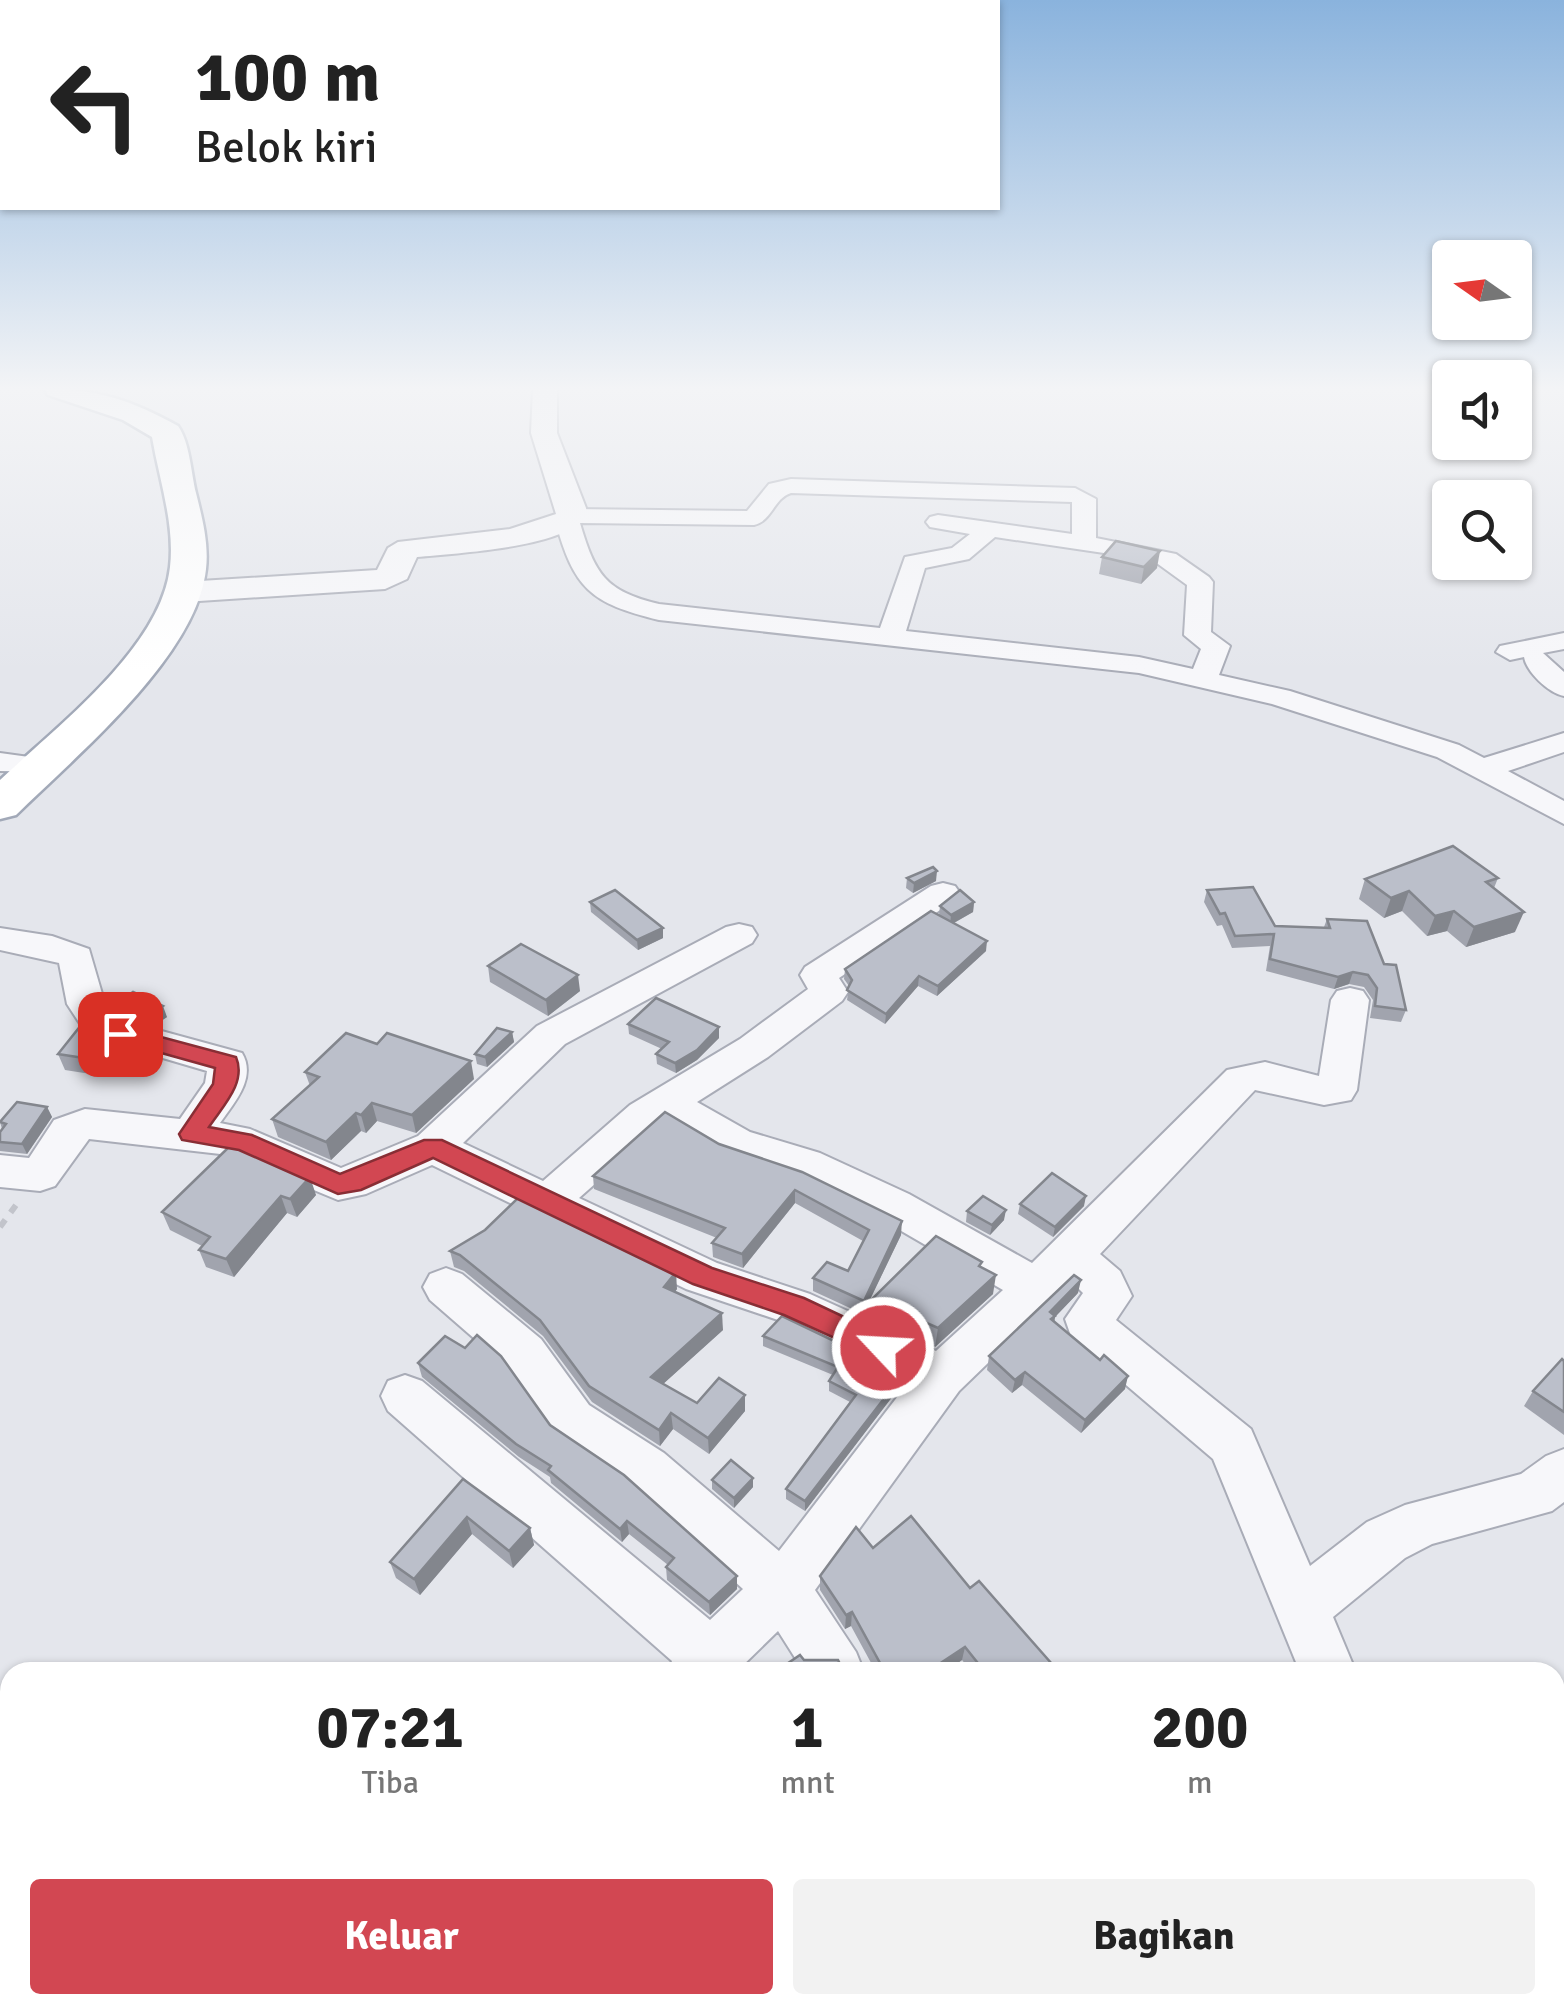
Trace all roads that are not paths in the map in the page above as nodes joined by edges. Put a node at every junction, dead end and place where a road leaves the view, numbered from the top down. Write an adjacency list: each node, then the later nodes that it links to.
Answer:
1 (178, 483): 7 (main road)
2 (559, 483): 3 (street)
3 (569, 518): 6 (street); 7 (street); 8 (street)
4 (938, 522): 5 (street)
5 (991, 529): 6 (street); 8 (street)
6 (1084, 542): 10 (street)
7 (184, 592): 14 (main road)
8 (891, 635): 10 (street)
9 (1564, 641): 11 (street)
10 (1204, 680): 15 (street)
11 (1564, 688)
12 (1564, 742): 15 (street)
13 (0, 762): 14 (street)
14 (40, 766): 16 (main road)
15 (1483, 769): 17 (street)
16 (0, 806)
17 (1564, 814)
18 (943, 893): 22 (street)
19 (738, 935): 24 (street)
20 (0, 940): 23 (street)
21 (1350, 1000): 27 (street)
22 (666, 1102): 26 (street); 27 (street)
23 (191, 1134): 24 (street); 25 (street)
24 (433, 1147): 26 (street)
25 (0, 1171)
26 (548, 1201): 29 (street)
27 (1054, 1272): 29 (street); 33 (street)
28 (446, 1287): 32 (street)
29 (942, 1376): 32 (street)
30 (405, 1396): 34 (street)
31 (1564, 1472): 33 (street)
32 (783, 1590): 35 (street); 36 (street)
33 (1302, 1609): 37 (street)
34 (701, 1662)
35 (707, 1662)
36 (830, 1662)
37 (1324, 1662)

